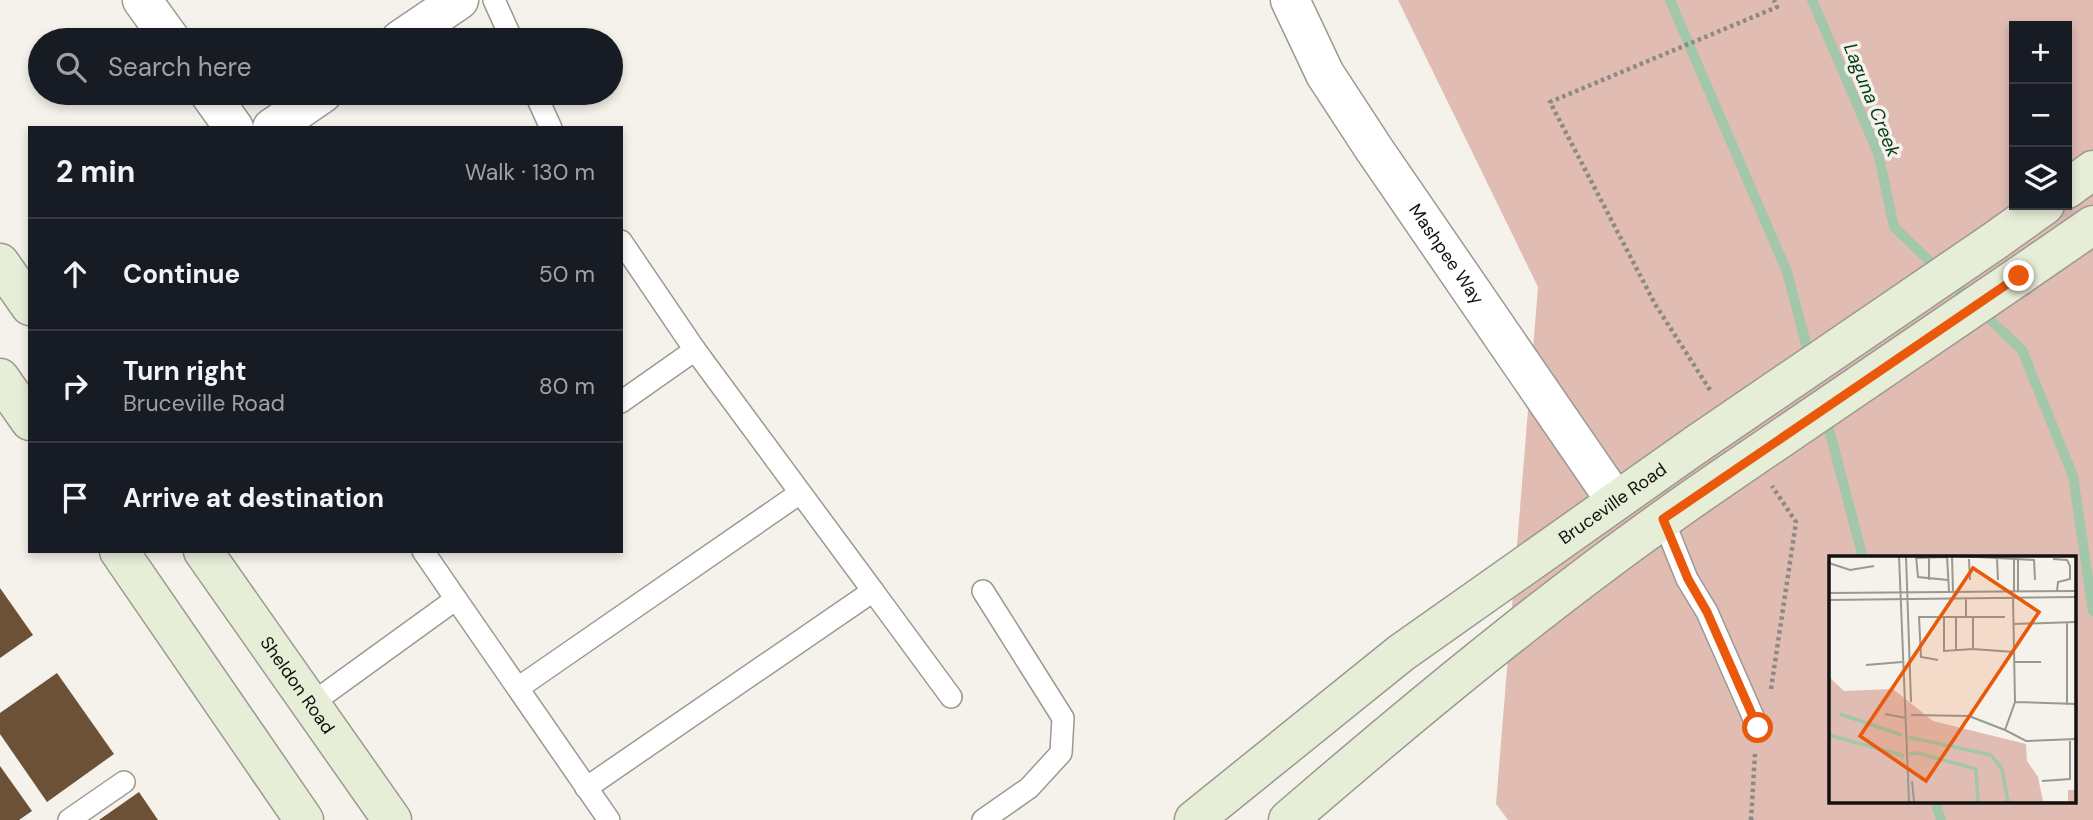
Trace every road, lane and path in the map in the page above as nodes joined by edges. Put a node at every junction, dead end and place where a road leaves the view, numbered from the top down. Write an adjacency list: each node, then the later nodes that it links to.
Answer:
1 (142, 0): 6 (street)
2 (459, 0): 7 (street)
3 (494, 0): 8 (lane)
4 (1290, 0): 28 (street, Mashpee Way)
5 (1774, 0): 18 (path)
6 (162, 28)
7 (418, 28)
8 (507, 28)
9 (218, 105): 12 (street)
10 (306, 105): 13 (street)
11 (541, 105): 14 (lane)
12 (233, 126)
13 (275, 126)
14 (550, 126)
15 (2093, 170): 16 (main road)
16 (2072, 185)
17 (2038, 210): 28 (main road, Bruceville Road, bridge)
18 (1612, 225)
19 (2093, 225): 29 (main road, bridge)
20 (623, 244): 23 (lane)
21 (0, 263): 22 (main road)
22 (28, 302)
23 (695, 351): 25 (lane); 27 (lane)
24 (0, 378): 26 (main road)
25 (623, 401)
26 (28, 418)
27 (800, 493): 33 (lane); 36 (lane)
28 (1615, 500): 47 (main road, Bruceville Road)
29 (1663, 519): 39 (lane); 48 (main road)
30 (120, 553): 43 (main road)
31 (204, 553): 38 (main road, Sheldon Road)
32 (424, 553): 35 (lane)
33 (873, 591): 37 (lane); 41 (lane)
34 (984, 591): 46 (lane)
35 (456, 599): 36 (lane); 38 (lane)
36 (518, 688): 41 (lane)
37 (951, 697)
38 (311, 704): 44 (main road, Sheldon Road)
39 (1758, 728): 49 (path)
40 (124, 782): 42 (lane)
41 (586, 788): 45 (lane)
42 (69, 820)
43 (304, 820)
44 (392, 820)
45 (608, 820)
46 (983, 820)
47 (1194, 820)
48 (1288, 820)
49 (1751, 820)

